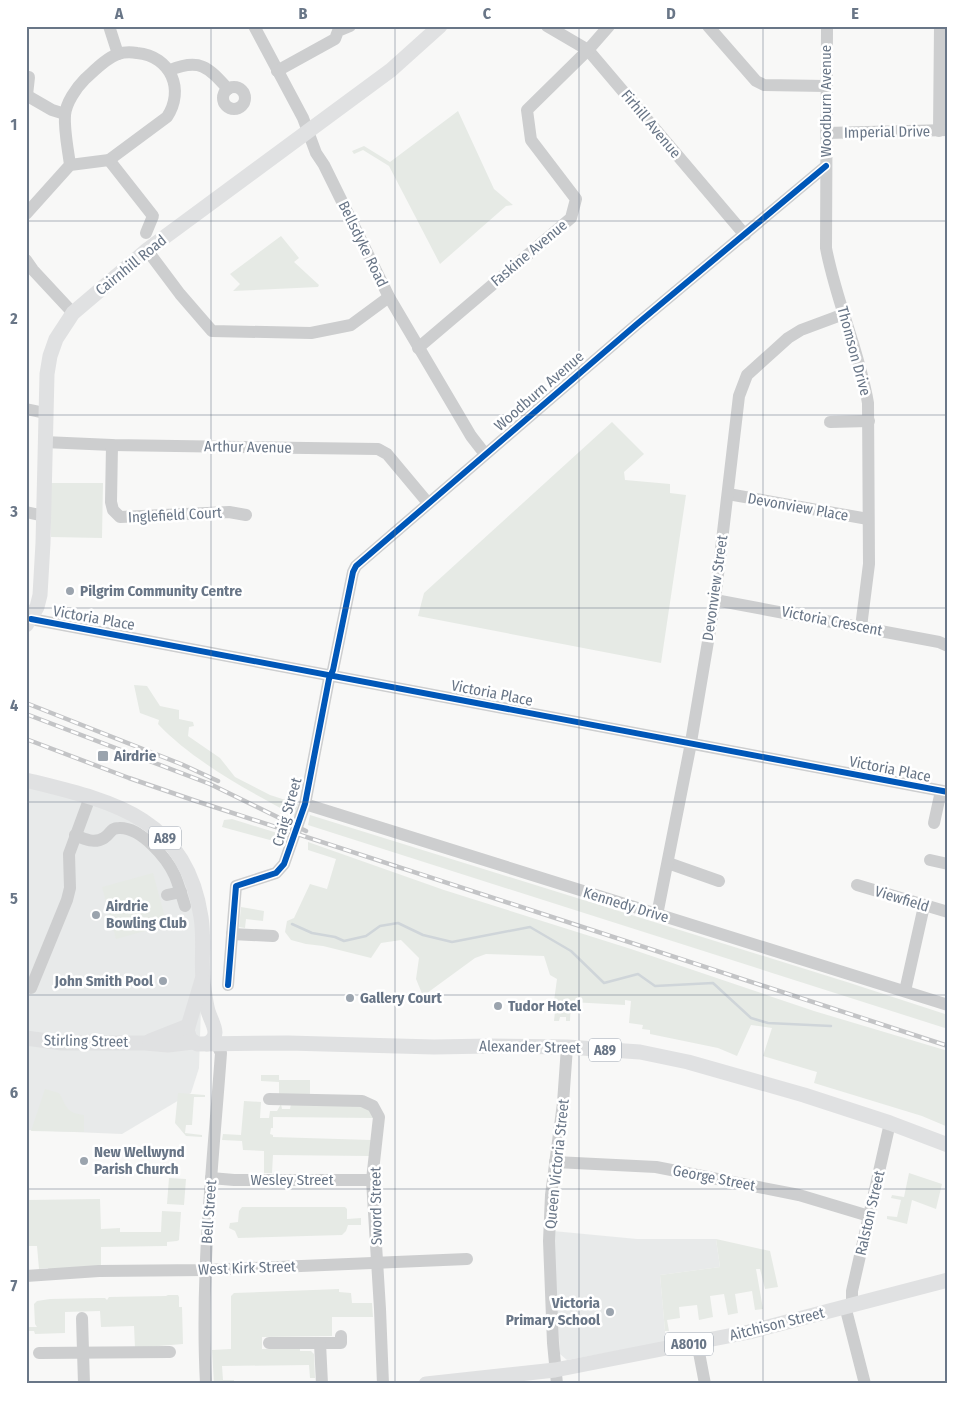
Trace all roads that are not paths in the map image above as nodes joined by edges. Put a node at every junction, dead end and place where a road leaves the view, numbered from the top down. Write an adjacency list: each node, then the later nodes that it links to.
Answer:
1 (108, 26): 11 (street)
2 (254, 26): 13 (street, Bellsdyke Road)
3 (350, 26): 13 (street)
4 (440, 26): 20 (main road, Cairnhill Road)
5 (547, 26): 10 (street, Firhill Avenue)
6 (609, 26): 10 (street, Faskine Avenue)
7 (708, 26): 15 (street)
8 (827, 26): 15 (street, Woodburn Avenue)
9 (940, 26): 19 (street)
10 (588, 50): 27 (street, Firhill Avenue); 33 (street, Faskine Avenue)
11 (118, 54): 12 (street); 18 (street)
12 (170, 70): 16 (street); 22 (street)
13 (277, 72): 20 (street, Bellsdyke Road)
14 (29, 77): 17 (street)
15 (826, 86): 21 (street, Woodburn Avenue)
16 (228, 89)
17 (27, 95): 18 (street)
18 (65, 114): 23 (street)
19 (944, 130): 21 (street, Imperial Drive)
20 (308, 131): 28 (main road, Cairnhill Road); 30 (street, Bellsdyke Road)
21 (826, 133): 24 (street, Woodburn Avenue)
22 (109, 160): 23 (street); 26 (street)
23 (70, 165): 25 (street)
24 (826, 166): 27 (street, Woodburn Avenue); 32 (street, Thomson Drive)
25 (28, 209)
26 (146, 233)
27 (745, 235): 40 (street, Woodburn Avenue)
28 (147, 250): 30 (street); 31 (main road, Cairnhill Road)
29 (28, 269): 31 (street)
30 (389, 297): 33 (street, Bellsdyke Road)
31 (73, 313): 35 (main road, Cairnhill Road)
32 (844, 314): 36 (street, Thomson Drive); 41 (street, Devonview Street)
33 (418, 348): 40 (street, Bellsdyke Road)
34 (26, 409): 35 (street)
35 (45, 413): 38 (main road, Cairnhill Road)
36 (869, 421): 37 (street); 46 (street, Thomson Drive)
37 (830, 422)
38 (44, 442): 39 (street, Arthur Avenue); 45 (main road, Cairnhill Road)
39 (112, 445): 42 (street, Arthur Avenue); 44 (street, Inglefield Court)
40 (485, 454): 42 (street, Woodburn Avenue)
41 (728, 494): 46 (street, Devonview Place); 47 (street, Devonview Street)
42 (428, 503): 51 (street, Woodburn Avenue)
43 (26, 512): 45 (street)
44 (246, 515)
45 (44, 516): 48 (main road, Cairnhill Road)
46 (868, 519): 49 (street, Thomson Drive)
47 (715, 600): 49 (street, Victoria Crescent); 52 (street, Devonview Street)
48 (29, 622): 51 (street, Victoria Place)
49 (861, 627): 50 (street, Victoria Crescent)
50 (948, 646)
51 (331, 675): 52 (street, Victoria Place); 56 (street, Craig Street)
52 (690, 744): 54 (street, Victoria Place); 60 (street, Devonview Street)
53 (26, 780): 55 (main road, A89)
54 (944, 792): 57 (street)
55 (90, 797): 58 (street); 72 (main road, A89)
56 (306, 804): 69 (street, Kennedy Drive); 70 (street, Craig Street)
57 (934, 823)
58 (75, 835): 64 (street); 74 (street)
59 (930, 860): 61 (street)
60 (668, 863): 62 (street); 69 (street, Devonview Street)
61 (948, 864)
62 (719, 880)
63 (857, 885): 67 (street, Viewfield)
64 (181, 892): 65 (street); 66 (street)
65 (167, 895)
66 (185, 906)
67 (924, 906): 68 (street, Viewfield); 75 (street)
68 (948, 912)
69 (657, 915): 75 (street, Kennedy Drive)
70 (232, 934): 71 (street); 73 (street, Craig Street)
71 (273, 936)
72 (202, 980): 77 (main road, A89); 78 (main road, A89)
73 (228, 985)
74 (31, 988)
75 (905, 991): 76 (street, Kennedy Drive)
76 (948, 1005)
77 (213, 1022): 78 (main road); 81 (main road); 82 (main road, Alexander Street / A89)
78 (189, 1024): 80 (main road, Stirling Street); 81 (main road)
79 (26, 1038): 80 (main road, Stirling Street)
80 (145, 1043): 81 (main road, Stirling Street)
81 (205, 1043): 82 (main road, Alexander Street / A89); 88 (street, Bell Street)
82 (248, 1043): 83 (main road, Alexander Street / A89)
83 (567, 1047): 85 (main road, Alexander Street / A89); 87 (street, Queen Victoria Street)
84 (269, 1099): 89 (street, Sword Street)
85 (890, 1123): 86 (main road, Alexander Street / A89); 90 (street, Ralston Street)
86 (948, 1145)
87 (555, 1162): 90 (street, George Street); 105 (street, Queen Victoria Street)
88 (211, 1178): 89 (street, Wesley Street); 93 (street, Bell Street)
89 (372, 1180): 92 (street, Sword Street)
90 (869, 1216): 96 (street, Ralston Street)
91 (467, 1259): 92 (street, West Kirk Street)
92 (378, 1263): 93 (street, West Kirk Street); 109 (street, Sword Street)
93 (205, 1270): 94 (street, West Kirk Street); 107 (street, Bell Street)
94 (26, 1276)
95 (948, 1280): 96 (main road, Aitchison Street / A8010)
96 (849, 1305): 99 (main road, Aitchison Street / A8010); 112 (street, Ralston Street)
97 (82, 1318): 104 (street)
98 (341, 1336): 101 (street)
99 (697, 1342): 105 (main road, Aitchison Street / A8010); 111 (street)
100 (269, 1343): 101 (street)
101 (320, 1343): 108 (street)
102 (170, 1352): 104 (street)
103 (39, 1353): 104 (street)
104 (83, 1354): 106 (street)
105 (556, 1377): 110 (main road, Aitchison Street / A8010)
106 (84, 1384)
107 (206, 1384)
108 (322, 1384)
109 (383, 1384)
110 (426, 1384)
111 (705, 1384)
112 (865, 1384)

